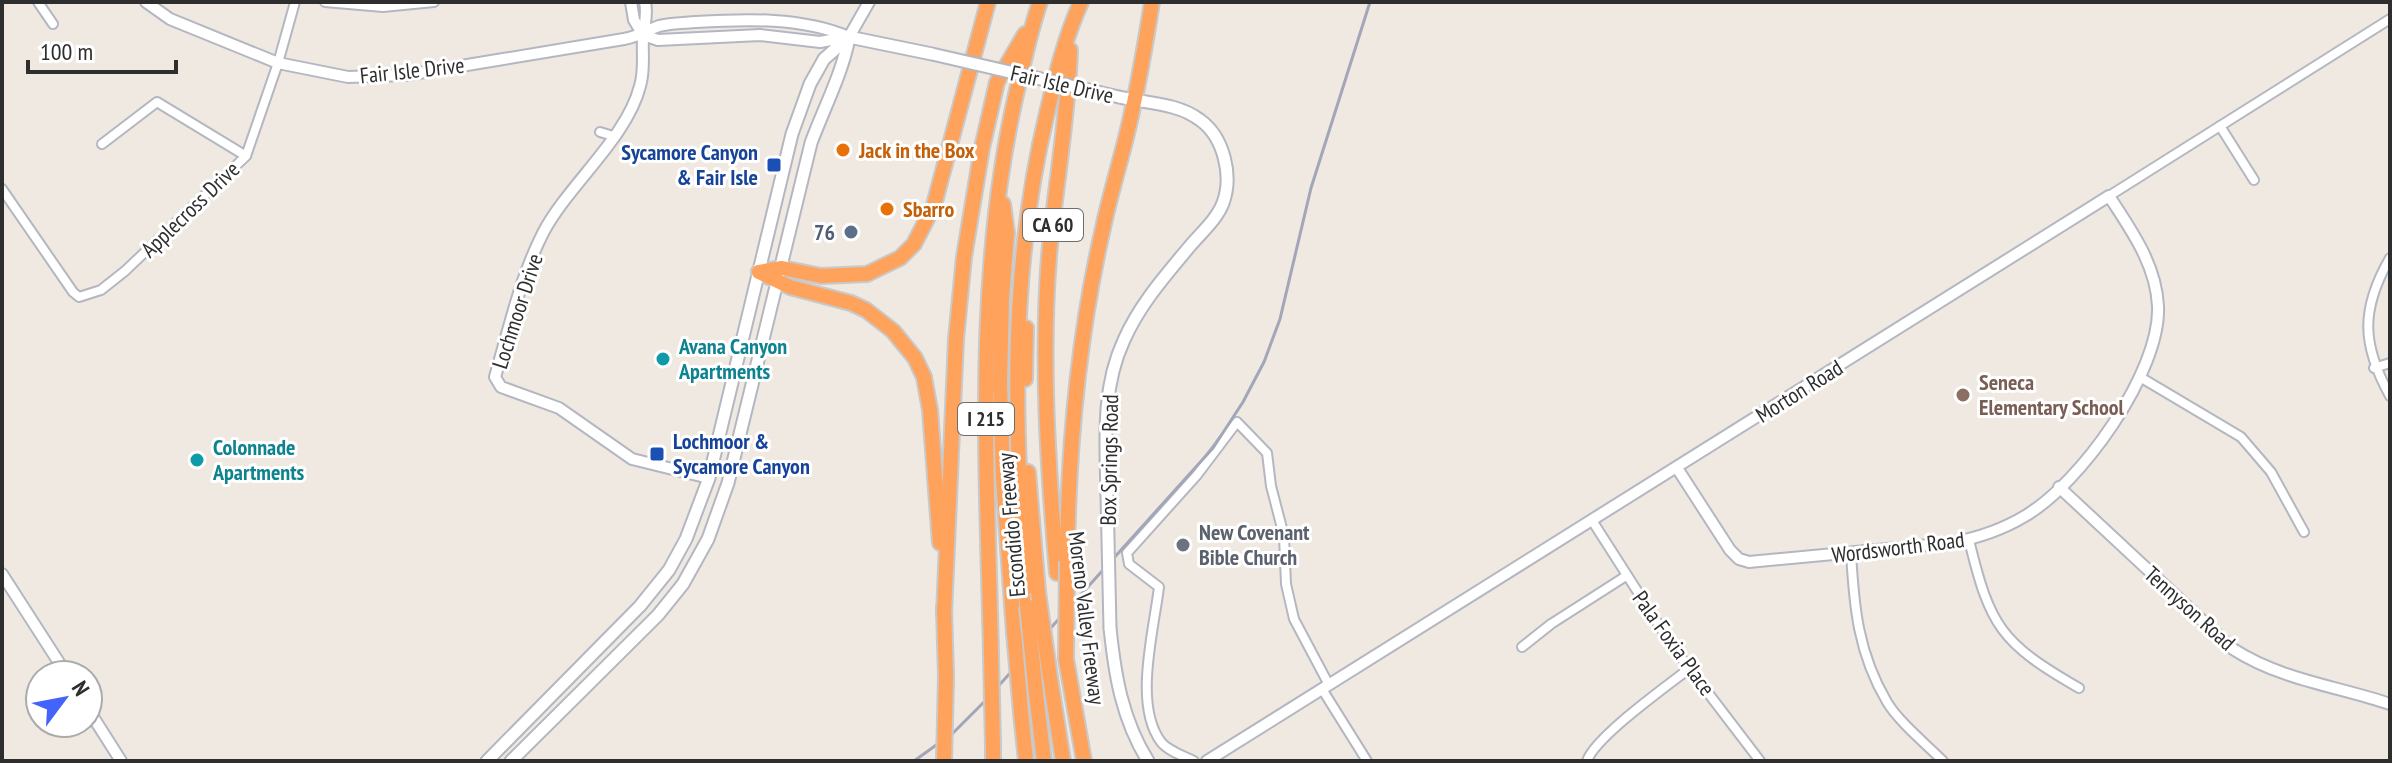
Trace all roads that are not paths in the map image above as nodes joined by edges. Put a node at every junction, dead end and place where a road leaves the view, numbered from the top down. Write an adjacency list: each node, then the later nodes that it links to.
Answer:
1 (38, 2): 15 (street)
2 (146, 2): 19 (street, Fair Isle Drive)
3 (295, 2): 19 (street, Applecross Drive)
4 (325, 2): 5 (street)
5 (434, 2)
6 (631, 2): 16 (street, Lochmoor Drive)
7 (645, 2): 16 (street, Lochmoor Drive)
8 (869, 2): 17 (street)
9 (988, 2): 32 (highway)
10 (1040, 2): 14 (highway, Escondido Freeway / I 215)
11 (1082, 2): 18 (highway, Escondido Freeway / I 215); 61 (highway, bridge)
12 (1152, 2): 20 (highway)
13 (2390, 19): 21 (street, Morton Road)
14 (1033, 20): 27 (highway, Escondido Freeway / I 215); 46 (highway)
15 (53, 24)
16 (643, 35): 17 (street, Fair Isle Drive); 17 (street, Fair Isle Drive); 19 (street, Fair Isle Drive); 23 (street, Lochmoor Drive)
17 (849, 37): 20 (main road, Fair Isle Drive, bridge); 31 (main road); 32 (main road)
18 (1070, 50): 49 (highway, Moreno Valley Freeway / CA 60, bridge); 62 (highway, Escondido Freeway / I 215, bridge)
19 (278, 63): 25 (street, Applecross Drive)
20 (1135, 100): 49 (highway, bridge); 64 (main road, Box Springs Road, bridge)
21 (2220, 126): 26 (street); 29 (street, Morton Road)
22 (600, 132): 23 (street)
23 (613, 136): 38 (street, Lochmoor Drive)
24 (102, 144): 25 (street)
25 (246, 156): 28 (street, Applecross Drive)
26 (2254, 180)
27 (999, 184): 55 (highway, Escondido Freeway / I 215, bridge); 60 (highway, bridge)
28 (2, 189)
29 (2109, 196): 35 (street, Wordsworth Road); 37 (street, Morton Road)
30 (2390, 258): 34 (street)
31 (759, 272): 32 (highway); 38 (main road)
32 (780, 275): 46 (highway); 58 (main road)
33 (2390, 363): 34 (street)
34 (2374, 368): 36 (street)
35 (2140, 377): 39 (street, Wordsworth Road); 41 (street)
36 (2390, 396)
37 (1677, 468): 40 (street, Morton Road); 43 (street, Wordsworth Road)
38 (709, 478): 57 (main road)
39 (2059, 487): 42 (street, Wordsworth Road); 53 (street, Tennyson Road)
40 (1593, 522): 45 (street, Pala Foxia Place); 51 (street, Morton Road)
41 (2304, 532)
42 (1969, 540): 43 (street, Wordsworth Road); 52 (street)
43 (1851, 552): 70 (street)
44 (2, 574): 48 (street)
45 (1626, 576): 47 (street); 50 (street, Pala Foxia Place)
46 (944, 614): 59 (highway, bridge)
47 (1522, 647)
48 (57, 659)
49 (1066, 659): 63 (highway, Moreno Valley Freeway / CA 60)
50 (1690, 668): 68 (street); 69 (street, Pala Foxia Place)
51 (1325, 687): 65 (street); 66 (street, Morton Road); 67 (street)
52 (2079, 688)
53 (2390, 704)
54 (104, 734): 56 (street)
55 (993, 754)
56 (121, 761)
57 (487, 761)
58 (511, 761)
59 (944, 761)
60 (1026, 761)
61 (1044, 761)
62 (1063, 761)
63 (1084, 761)
64 (1148, 761)
65 (1194, 761)
66 (1207, 761)
67 (1367, 761)
68 (1587, 761)
69 (1760, 761)
70 (1943, 761)

